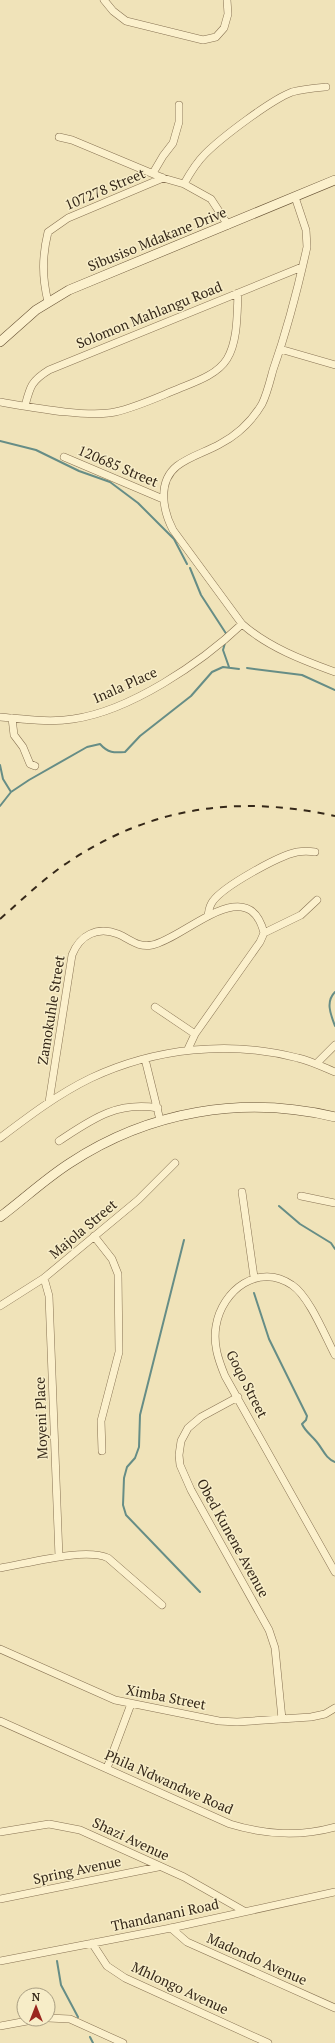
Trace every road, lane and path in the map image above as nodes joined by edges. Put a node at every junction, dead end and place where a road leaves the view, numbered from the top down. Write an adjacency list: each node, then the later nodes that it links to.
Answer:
1 (104, 0): 2 (street)
2 (228, 0)
3 (326, 87): 9 (street)
4 (179, 105): 6 (street)
5 (59, 137): 6 (street)
6 (153, 174): 7 (street)
7 (163, 178): 9 (street, 107278 Street); 14 (street, 107278 Street)
8 (335, 180): 10 (street, Sibusiso Mdakane Drive)
9 (184, 184): 11 (street, 107278 Street)
10 (295, 198): 11 (street, Sibusiso Mdakane Drive); 12 (street)
11 (228, 225): 14 (street, Sibusiso Mdakane Drive)
12 (302, 267): 13 (street, Solomon Mahlangu Road); 16 (street)
13 (238, 293): 19 (street, Solomon Mahlangu Road); 19 (street)
14 (48, 302): 15 (street, Sibusiso Mdakane Drive)
15 (0, 342)
16 (280, 349): 17 (street); 21 (street)
17 (335, 365)
18 (0, 402): 19 (street)
19 (25, 406)
20 (64, 457): 21 (street, 120685 Street)
21 (163, 499): 22 (street)
22 (242, 624): 23 (street); 25 (street, Inala Place)
23 (335, 672)
24 (0, 717): 25 (street, Inala Place)
25 (12, 718): 26 (street)
26 (35, 766)
27 (315, 852): 29 (street)
28 (317, 900): 30 (street)
29 (208, 916): 30 (street, Zamokuhle Street); 38 (street, Zamokuhle Street)
30 (264, 933): 32 (street)
31 (155, 1007): 32 (street)
32 (195, 1034): 34 (street)
33 (335, 1045): 36 (street)
34 (188, 1050): 35 (street); 36 (street)
35 (145, 1059): 38 (street); 39 (street)
36 (316, 1064): 37 (street)
37 (335, 1072)
38 (49, 1102): 42 (street)
39 (158, 1108): 41 (street); 43 (street)
40 (335, 1117): 41 (street)
41 (160, 1120): 48 (street)
42 (0, 1138)
43 (59, 1141)
44 (175, 1164): 49 (street, Majola Street)
45 (242, 1192): 50 (street)
46 (300, 1196): 47 (street)
47 (335, 1203)
48 (0, 1217)
49 (94, 1236): 51 (street, Majola Street); 55 (street)
50 (254, 1277): 53 (street); 54 (street, Goqo Street)
51 (44, 1278): 52 (street, Majola Street); 56 (street, Moyeni Place)
52 (0, 1306)
53 (335, 1355)
54 (238, 1397): 58 (street, Goqo Street); 63 (street, Obed Kunene Avenue)
55 (102, 1451)
56 (59, 1558): 57 (street); 59 (street)
57 (0, 1568)
58 (335, 1572)
59 (162, 1605)
60 (0, 1649): 61 (street, Ximba Street)
61 (131, 1704): 63 (street, Ximba Street); 65 (street)
62 (335, 1708): 63 (street, Ximba Street)
63 (282, 1719)
64 (0, 1721): 65 (street, Phila Ndwandwe Road)
65 (107, 1768): 66 (street, Phila Ndwandwe Road)
66 (335, 1827)
67 (0, 1832): 68 (street, Shazi Avenue)
68 (158, 1866): 70 (street, Spring Avenue); 71 (street, Shazi Avenue)
69 (335, 1892): 71 (street, Thandanani Road)
70 (0, 1899)
71 (244, 1910): 72 (street, Thandanani Road)
72 (171, 1928): 73 (street, Thandanani Road); 75 (street, Madondo Avenue)
73 (92, 1943): 74 (street, Thandanani Road); 80 (street, Mhlongo Avenue)
74 (0, 1961)
75 (335, 2008)
76 (56, 2018): 79 (street)
77 (16, 2023): 78 (street)
78 (0, 2026)
79 (122, 2043)
80 (268, 2043)

